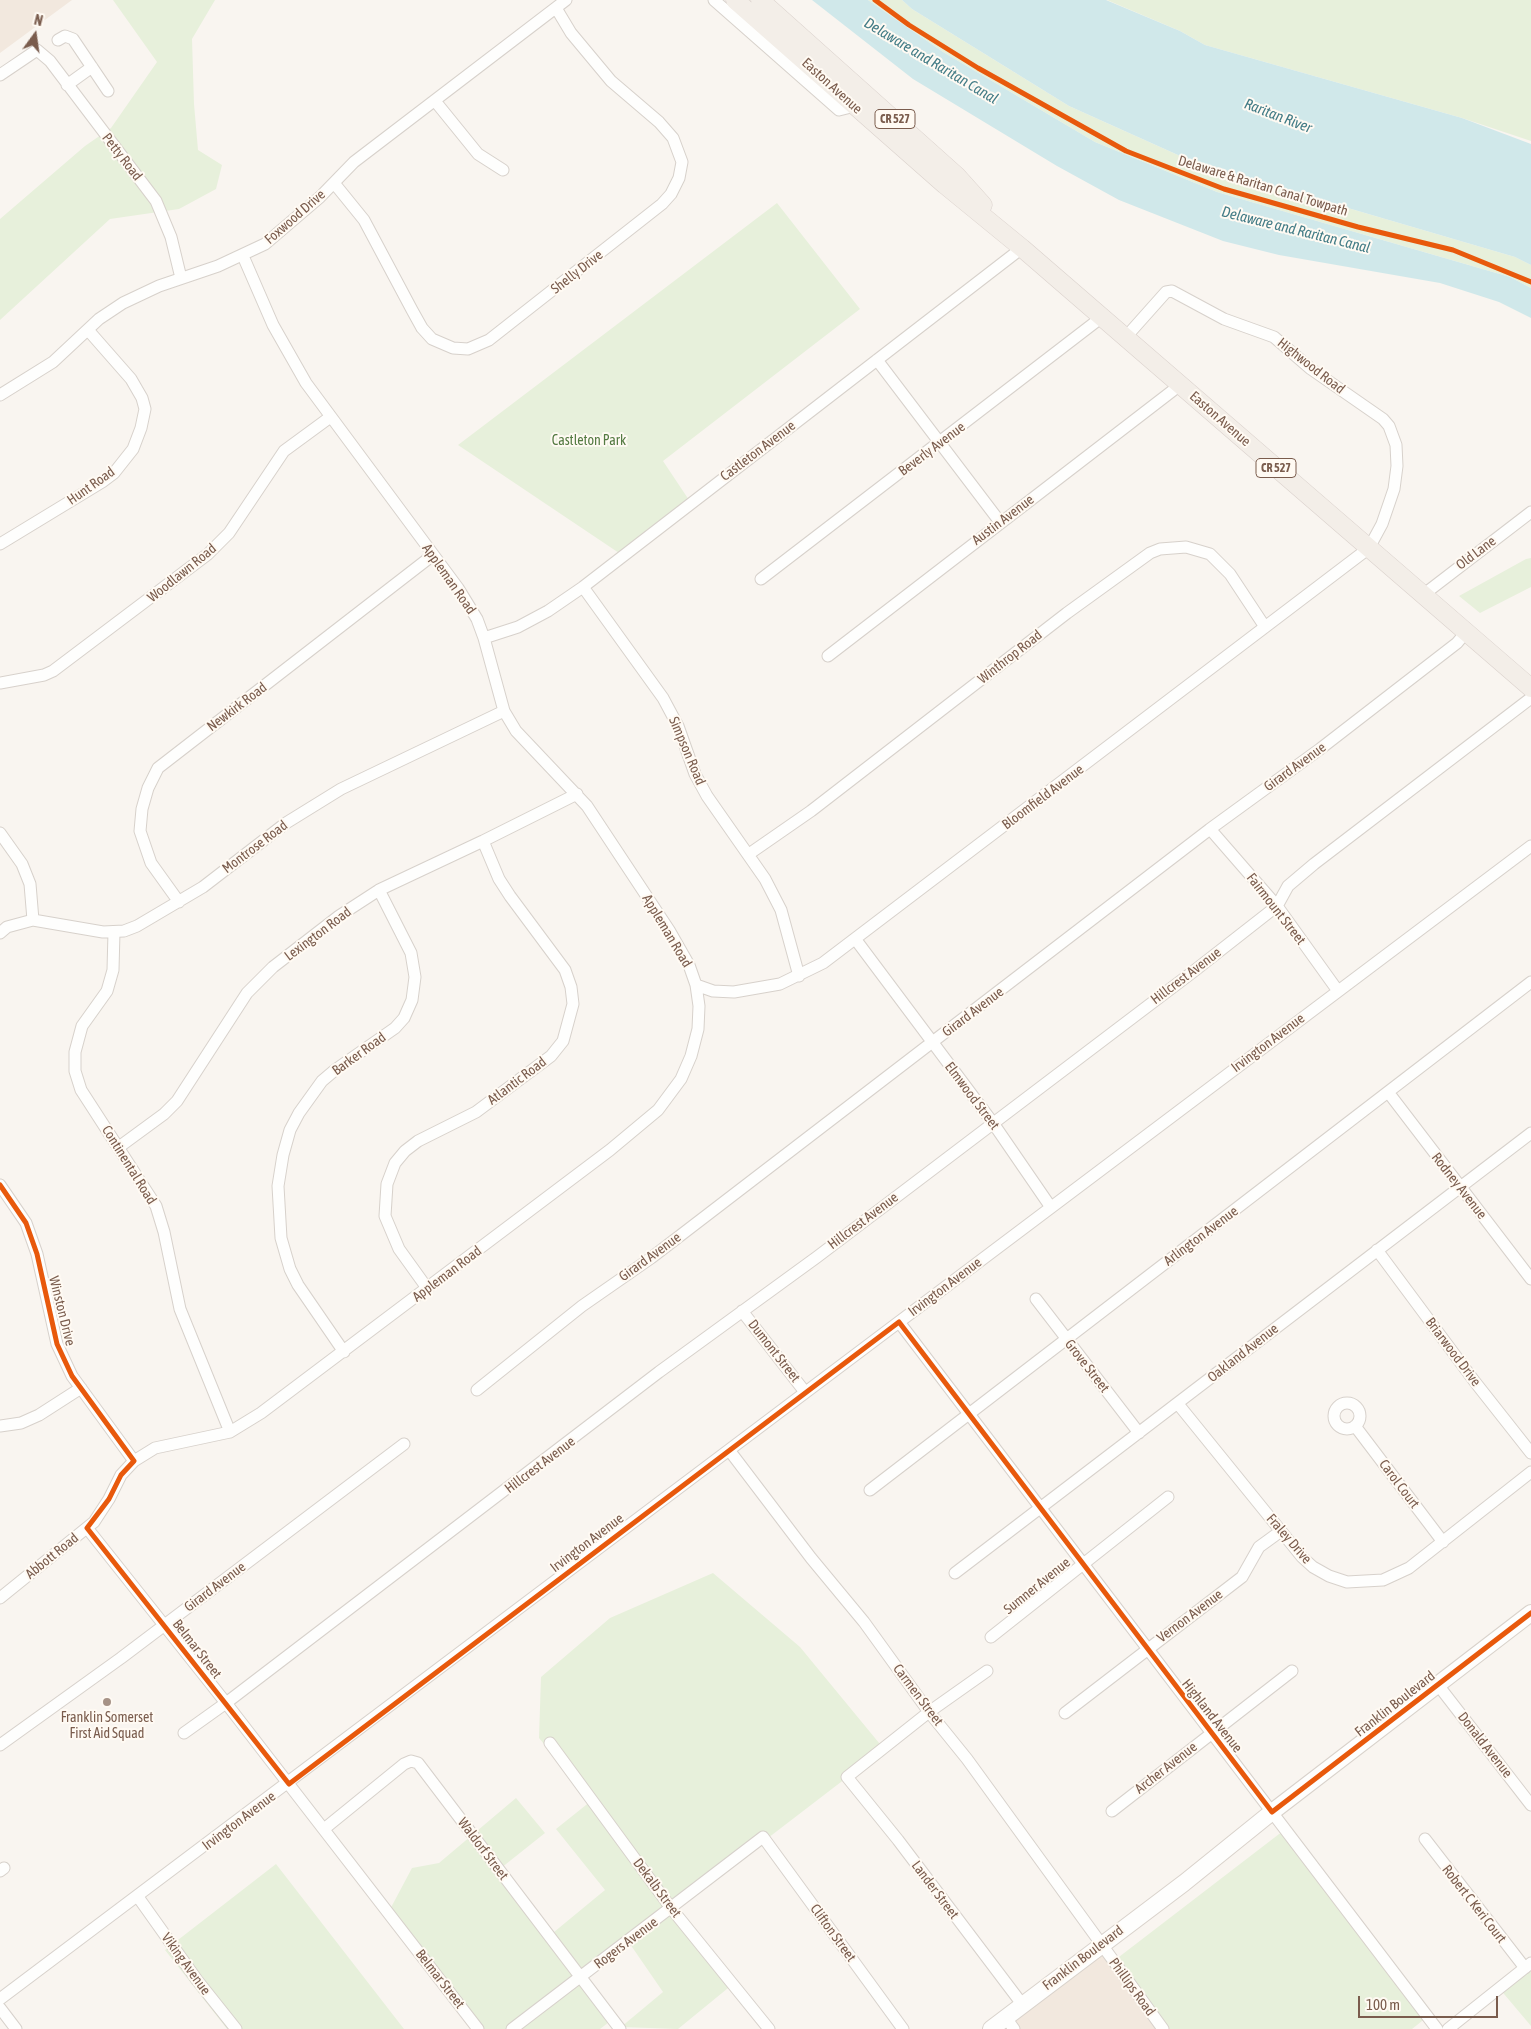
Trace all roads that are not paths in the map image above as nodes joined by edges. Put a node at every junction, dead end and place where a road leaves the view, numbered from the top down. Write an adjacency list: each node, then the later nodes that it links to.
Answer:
1 (566, 0): 5 (street, Foxwood Drive)
2 (714, 0): 12 (street)
3 (735, 0): 6 (main road, Easton Avenue / CR 527)
4 (760, 0): 6 (main road, Easton Avenue / CR 527)
5 (556, 8): 13 (street, Foxwood Drive); 15 (street, Shelly Drive)
6 (790, 37): 12 (main road, Easton Avenue / CR 527)
7 (58, 40): 8 (street)
8 (92, 67): 10 (street); 11 (street)
9 (0, 76): 10 (street, Petty Road)
10 (67, 85): 18 (street, Petty Road)
11 (108, 91)
12 (861, 100): 16 (main road, Easton Avenue / CR 527)
13 (435, 101): 14 (street); 15 (street, Foxwood Drive)
14 (503, 170)
15 (334, 182): 17 (street, Foxwood Drive)
16 (1022, 248): 19 (main road, Easton Avenue / CR 527); 22 (street, Castleton Avenue)
17 (243, 256): 18 (street, Foxwood Drive); 25 (street, Appleman Road)
18 (181, 278): 20 (street, Foxwood Drive)
19 (1102, 317): 21 (main road, Easton Avenue / CR 527); 26 (street, Beverly Avenue)
20 (88, 330): 24 (street, Foxwood Drive); 29 (street, Hunt Road)
21 (1126, 338): 23 (main road, Easton Avenue / CR 527); 30 (street, Highwood Road)
22 (877, 360): 26 (street); 33 (street, Castleton Avenue)
23 (1180, 384): 28 (street, Austin Avenue); 30 (main road, Easton Avenue / CR 527)
24 (0, 395)
25 (329, 418): 31 (street, Appleman Road); 39 (street, Woodlawn Road)
26 (939, 443): 28 (street); 32 (street, Beverly Avenue)
27 (1531, 512): 34 (street, Old Lane)
28 (1000, 522): 38 (street, Austin Avenue)
29 (0, 544)
30 (1369, 548): 34 (main road, Easton Avenue / CR 527); 35 (street, Bloomfield Avenue)
31 (433, 555): 37 (street, Appleman Road); 50 (street, Newkirk Road)
32 (761, 579)
33 (583, 587): 37 (street, Castleton Avenue); 48 (street, Simpson Road)
34 (1423, 595): 36 (main road, Easton Avenue / CR 527)
35 (1265, 626): 48 (street, Winthrop Road); 55 (street, Bloomfield Avenue)
36 (1467, 631): 40 (main road, Easton Avenue / CR 527); 44 (street, Girard Avenue)
37 (484, 638): 42 (street, Appleman Road)
38 (828, 656)
39 (0, 683)
40 (1531, 688)
41 (1531, 698): 51 (street, Hillcrest Avenue)
42 (504, 711): 43 (street, Appleman Road); 50 (street, Montrose Road)
43 (577, 794): 46 (street, Lexington Road); 58 (street, Appleman Road)
44 (1210, 829): 51 (street, Fairmount Street); 60 (street, Girard Avenue)
45 (0, 833): 52 (street)
46 (484, 842): 49 (street, Lexington Road); 70 (street, Atlantic Road)
47 (1531, 846): 59 (street, Irvington Avenue)
48 (749, 854): 56 (street, Simpson Road)
49 (379, 890): 64 (street, Lexington Road); 75 (street, Barker Road)
50 (179, 902): 53 (street, Montrose Road)
51 (1276, 906): 59 (street, Fairmount Street); 62 (street, Hillcrest Avenue)
52 (33, 920): 53 (street, Montrose Road); 54 (street, Montrose Road)
53 (114, 932): 64 (street, Continental Road)
54 (0, 933)
55 (856, 940): 56 (street, Bloomfield Avenue); 60 (street, Elmwood Street)
56 (799, 976): 58 (street, Bloomfield Avenue)
57 (1531, 982): 61 (street, Arlington Avenue)
58 (696, 985): 70 (street, Appleman Road)
59 (1338, 991): 67 (street, Irvington Avenue)
60 (932, 1043): 62 (street, Elmwood Street); 77 (street, Girard Avenue)
61 (1388, 1092): 66 (street, Rodney Avenue); 74 (street, Arlington Avenue)
62 (992, 1123): 67 (street, Elmwood Street); 72 (street, Hillcrest Avenue)
63 (1531, 1133): 66 (street, Oakland Avenue)
64 (119, 1147): 83 (street, Continental Road)
65 (0, 1185): 76 (street, Winston Drive)
66 (1460, 1187): 68 (street, Oakland Avenue); 69 (street, Rodney Avenue)
67 (1050, 1206): 73 (street, Irvington Avenue)
68 (1377, 1250): 79 (street, Oakland Avenue); 87 (street, Briarwood Drive)
69 (1531, 1279)
70 (428, 1288): 75 (street, Appleman Road)
71 (1036, 1299): 74 (street, Grove Street)
72 (742, 1311): 78 (street, Dumont Street); 106 (street, Hillcrest Avenue)
73 (899, 1322): 78 (street, Irvington Avenue); 80 (street, Highland Avenue)
74 (1067, 1339): 80 (street, Arlington Avenue); 84 (street, Grove Street)
75 (344, 1352): 83 (street, Appleman Road)
76 (81, 1388): 81 (street); 88 (street, Winston Drive)
77 (477, 1390)
78 (805, 1392): 86 (street, Irvington Avenue)
79 (1178, 1404): 84 (street, Oakland Avenue); 94 (street, Fraley Drive)
80 (967, 1414): 90 (street, Arlington Avenue); 92 (street, Highland Avenue)
81 (0, 1426)
82 (1355, 1426): 95 (street, Carol Court)
83 (230, 1432): 88 (street, Appleman Road)
84 (1139, 1433): 92 (street, Oakland Avenue)
85 (404, 1444): 100 (street, Girard Avenue)
86 (729, 1450): 107 (street, Carmen Street); 113 (street, Irvington Avenue)
87 (1531, 1453)
88 (134, 1461): 93 (street, Abbott Road)
89 (1531, 1472): 95 (street, Fraley Drive)
90 (870, 1490)
91 (1168, 1497): 96 (street, Sumner Avenue)
92 (1040, 1510): 96 (street, Highland Avenue); 97 (street, Oakland Avenue)
93 (87, 1528): 98 (street, Abbott Road); 100 (street, Belmar Street)
94 (1281, 1531): 95 (street, Fraley Drive); 102 (street, Vernon Avenue)
95 (1443, 1542)
96 (1082, 1564): 101 (street, Sumner Avenue); 102 (street, Highland Avenue)
97 (955, 1573)
98 (0, 1598)
99 (1528, 1621): 105 (street, Franklin Boulevard)
100 (164, 1625): 106 (street, Belmar Street); 112 (street, Girard Avenue)
101 (991, 1637)
102 (1146, 1649): 108 (street, Vernon Avenue); 110 (street, Highland Avenue)
103 (1292, 1671): 110 (street, Archer Avenue)
104 (987, 1672): 107 (street)
105 (1438, 1685): 114 (street, Donald Avenue); 116 (street, Franklin Boulevard)
106 (226, 1703): 109 (street, Hillcrest Avenue); 113 (street, Belmar Street)
107 (929, 1712): 122 (street, Carmen Street); 126 (street, Lander Street)
108 (1065, 1713)
109 (184, 1733)
110 (1211, 1733): 115 (street, Archer Avenue); 116 (street, Highland Avenue)
111 (550, 1744): 121 (street, Dekalb Street)
112 (0, 1746)
113 (289, 1784): 117 (street, Belmar Street); 120 (street, Irvington Avenue)
114 (1531, 1805)
115 (1112, 1811)
116 (1272, 1812): 122 (street, Franklin Boulevard); 138 (street, Highland Avenue)
117 (324, 1829): 124 (street, Waldorf Street); 131 (street, Belmar Street)
118 (763, 1837): 121 (street, Rogers Avenue); 135 (street, Clifton Street)
119 (1425, 1840): 123 (street, Robert C Keri Court)
120 (138, 1897): 125 (street, Irvington Avenue); 130 (street, Viking Avenue)
121 (671, 1908): 124 (street, Rogers Avenue); 134 (street, Dekalb Street)
122 (1101, 1944): 126 (street, Franklin Boulevard); 137 (street, Phillips Road)
123 (1528, 1966): 139 (street)
124 (581, 1977): 132 (street, Rogers Avenue); 133 (street, Waldorf Street)
125 (0, 1999)
126 (1022, 2004): 128 (street, Franklin Boulevard)
127 (0, 2008): 129 (street)
128 (1010, 2024): 136 (street, Franklin Boulevard)
129 (16, 2029)
130 (236, 2029)
131 (478, 2029)
132 (512, 2029)
133 (620, 2029)
134 (769, 2029)
135 (903, 2029)
136 (991, 2029)
137 (1163, 2029)
138 (1436, 2029)
139 (1448, 2029)

